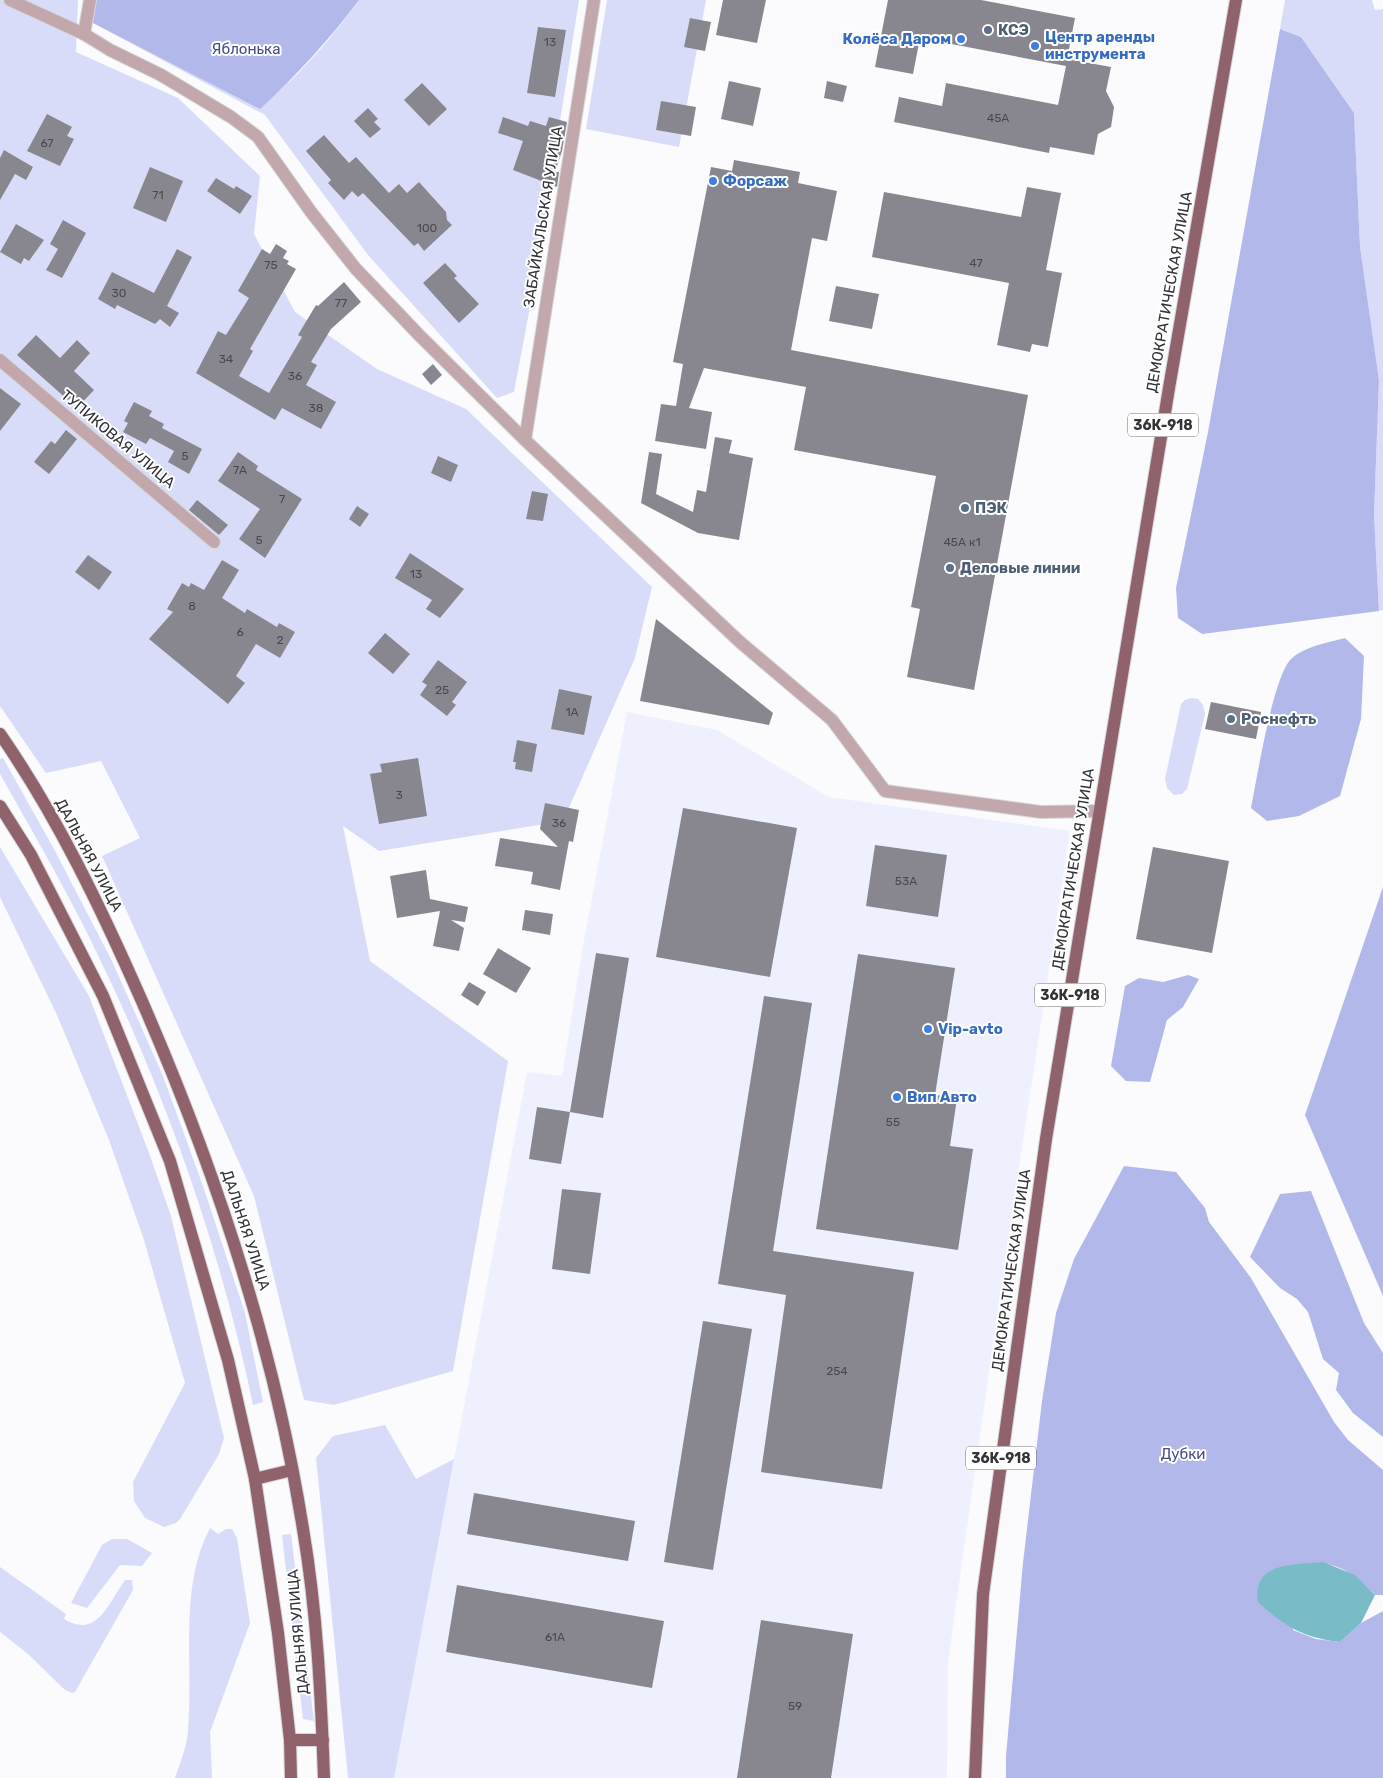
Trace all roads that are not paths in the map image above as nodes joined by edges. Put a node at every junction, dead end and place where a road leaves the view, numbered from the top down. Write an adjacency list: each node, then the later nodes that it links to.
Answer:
1 (10, 0): 5 (street)
2 (90, 0): 5 (street)
3 (594, 0): 7 (street, ЗАБАЙКАЛЬСКАЯ УЛИЦА)
4 (1236, 0): 11 (main road, ДЕМОКРАТИЧЕСКАЯ УЛИЦА / 36К-918)
5 (84, 34): 7 (street)
6 (0, 360): 8 (street, ТУПИКОВАЯ УЛИЦА)
7 (525, 440): 11 (street)
8 (214, 542)
9 (0, 734): 12 (main road, ДАЛЬНЯЯ УЛИЦА)
10 (0, 806): 13 (main road, ДАЛЬНЯЯ УЛИЦА)
11 (1099, 811): 18 (main road, ДЕМОКРАТИЧЕСКАЯ УЛИЦА / 36К-918)
12 (292, 1470): 13 (main road); 15 (main road, ДАЛЬНЯЯ УЛИЦА)
13 (254, 1479): 14 (main road, ДАЛЬНЯЯ УЛИЦА)
14 (290, 1740): 15 (main road); 16 (main road, ДАЛЬНЯЯ УЛИЦА)
15 (323, 1740): 17 (main road, ДАЛЬНЯЯ УЛИЦА)
16 (292, 1778)
17 (324, 1778)
18 (975, 1778)

